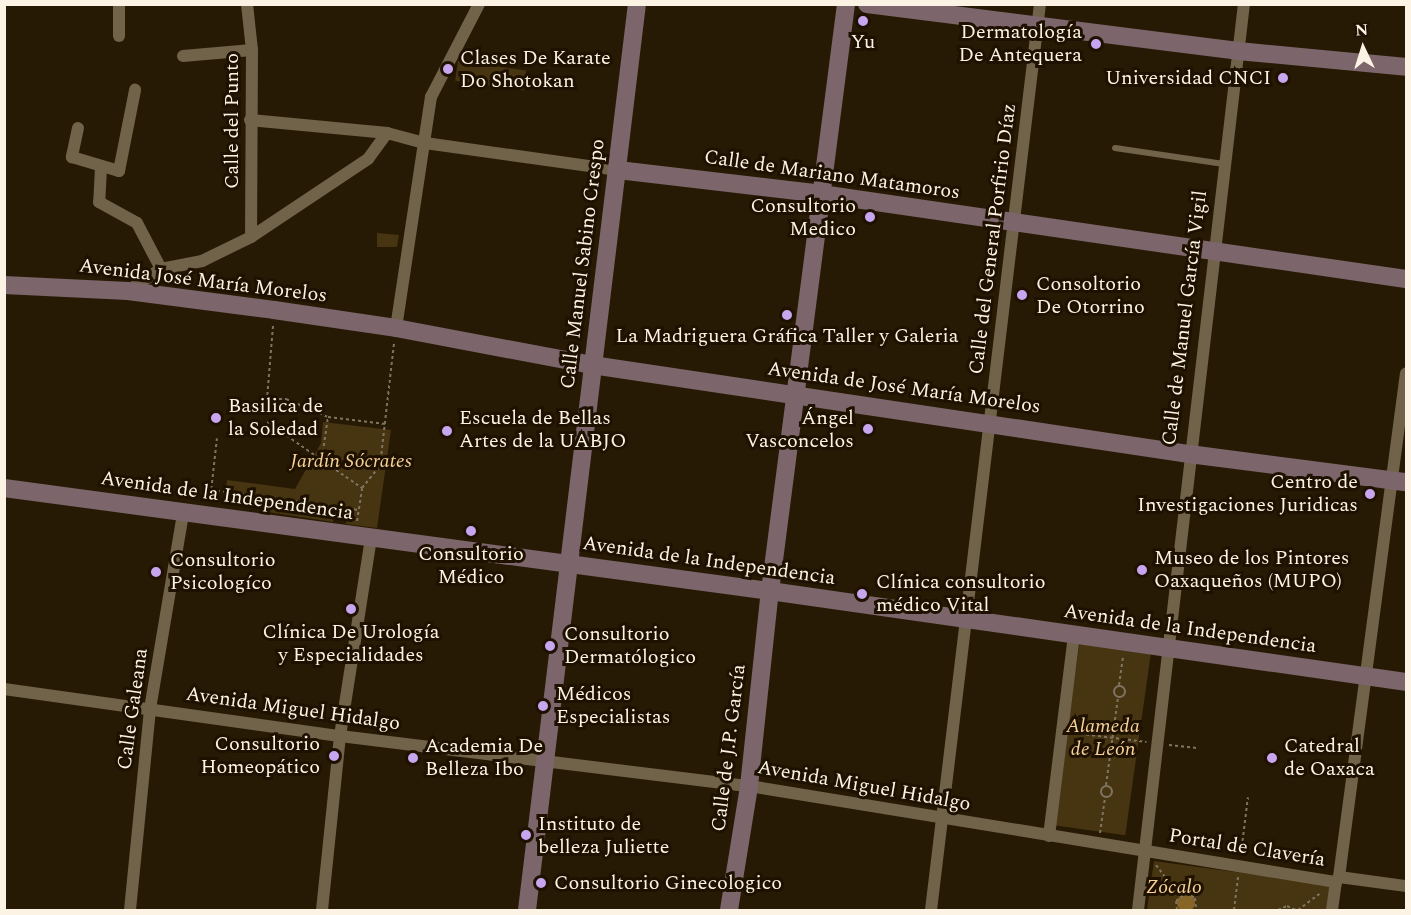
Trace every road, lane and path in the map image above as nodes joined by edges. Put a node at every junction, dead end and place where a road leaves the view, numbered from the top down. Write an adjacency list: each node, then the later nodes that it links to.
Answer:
1 (119, 4): 10 (street)
2 (247, 4): 11 (street, Calle del Punto)
3 (479, 4): 19 (street)
4 (638, 4): 23 (street, Calle Manuel Sabino Crespo)
5 (846, 4): 24 (street, Calle de J.P. García)
6 (867, 4): 9 (street)
7 (1040, 4): 9 (street, Calle del General Porfirio Díaz)
8 (1244, 4): 12 (street, Calle de Manuel García Vigil)
9 (1037, 26): 12 (street); 25 (street, Calle del General Porfirio Díaz)
10 (119, 36)
11 (252, 50): 13 (street); 16 (street, Calle del Punto)
12 (1238, 51): 14 (street); 21 (street, Calle de Manuel García Vigil)
13 (183, 56)
14 (1407, 67)
15 (135, 90): 22 (street)
16 (250, 120): 18 (street, Calle de Mariano Matamoros); 26 (street, Calle del Punto)
17 (78, 128): 22 (street)
18 (387, 133): 19 (street, Calle de Mariano Matamoros); 26 (street)
19 (425, 142): 23 (street, Calle de Mariano Matamoros); 33 (street)
20 (1115, 148): 21 (lane)
21 (1224, 164): 27 (street, Calle de Manuel García Vigil)
22 (101, 168): 28 (street)
23 (618, 170): 24 (street, Calle de Mariano Matamoros); 34 (street, Calle Manuel Sabino Crespo)
24 (821, 194): 25 (street, Calle de Mariano Matamoros); 36 (street, Calle de J.P. García)
25 (1015, 223): 27 (street, Calle de Mariano Matamoros); 39 (street, Calle del General Porfirio Díaz)
26 (251, 237): 28 (street)
27 (1213, 250): 29 (street, Calle de Mariano Matamoros); 42 (street, Calle de Manuel García Vigil)
28 (162, 269): 31 (street)
29 (1407, 279)
30 (4, 285): 31 (street, Avenida José María Morelos)
31 (128, 291): 33 (street, Avenida José María Morelos)
32 (273, 326): 37 (path)
33 (395, 336): 34 (street, Avenida de José María Morelos); 40 (path)
34 (592, 365): 36 (street, Avenida de José María Morelos); 52 (street, Calle Manuel Sabino Crespo)
35 (1407, 373): 44 (street)
36 (797, 395): 39 (street, Avenida de José María Morelos); 53 (street, Calle de J.P. García)
37 (328, 417): 40 (path); 43 (path)
38 (267, 422): 43 (path)
39 (991, 423): 42 (street, Avenida de José María Morelos); 54 (street, Calle del General Porfirio Díaz)
40 (386, 424): 47 (path)
41 (217, 438): 45 (path)
42 (1189, 454): 44 (street, Avenida de José María Morelos); 57 (street, Calle de Manuel García Vigil)
43 (322, 460): 47 (path)
44 (1399, 481): 58 (street)
45 (212, 483)
46 (4, 488): 50 (street, Avenida de la Independencia)
47 (362, 488): 49 (path)
48 (211, 490): 49 (path)
49 (359, 510): 51 (path)
50 (183, 513): 51 (street, Avenida de la Independencia); 63 (street, Calle Galeana)
51 (363, 537): 52 (street, Avenida de la Independencia); 65 (street)
52 (570, 565): 53 (street, Avenida de la Independencia); 69 (street, Calle Manuel Sabino Crespo)
53 (770, 591): 54 (street, Avenida de la Independencia); 71 (street, Calle de J.P. García)
54 (965, 620): 55 (street, Avenida de la Independencia); 73 (street, Calle del General Porfirio Díaz)
55 (1074, 635): 56 (street, Avenida de la Independencia); 64 (street)
56 (1125, 642): 57 (street, Avenida de la Independencia); 60 (path)
57 (1169, 648): 58 (street, Avenida de la Independencia); 67 (street, Calle de Manuel García Vigil)
58 (1364, 676): 59 (street, Avenida de la Independencia); 77 (street)
59 (1407, 682)
60 (1119, 686): 62 (path); 62 (path)
61 (4, 689): 63 (street, Avenida Miguel Hidalgo)
62 (1118, 697): 66 (path)
63 (150, 709): 65 (street, Avenida Miguel Hidalgo); 80 (street, Calle Galeana)
64 (1062, 731): 66 (path); 74 (street)
65 (340, 736): 69 (street, Avenida Miguel Hidalgo); 81 (street)
66 (1113, 737): 67 (path); 70 (path)
67 (1158, 743): 68 (path); 76 (street, Calle de Manuel García Vigil)
68 (1197, 748)
69 (547, 761): 71 (street, Avenida Miguel Hidalgo); 82 (street, Calle Manuel Sabino Crespo)
70 (1106, 785): 72 (path); 72 (path)
71 (749, 786): 73 (street, Avenida Miguel Hidalgo); 83 (street, Calle de J.P. García)
72 (1105, 797): 75 (path)
73 (944, 819): 74 (street, Avenida Miguel Hidalgo); 84 (street, Calle del General Porfirio Díaz)
74 (1050, 836): 75 (street, Avenida Miguel Hidalgo)
75 (1099, 844): 76 (street, Avenida Miguel Hidalgo)
76 (1145, 852): 77 (street, Portal de Clavería); 79 (path); 85 (street, Calle de Manuel García Vigil)
77 (1338, 879): 78 (street); 89 (path); 90 (street)
78 (1407, 886)
79 (1179, 896): 86 (path); 87 (path)
80 (130, 910)
81 (322, 910)
82 (527, 910)
83 (729, 910)
84 (931, 910)
85 (1138, 910)
86 (1177, 910)
87 (1196, 910)
88 (1278, 910): 89 (path)
89 (1297, 910)
90 (1332, 910)

